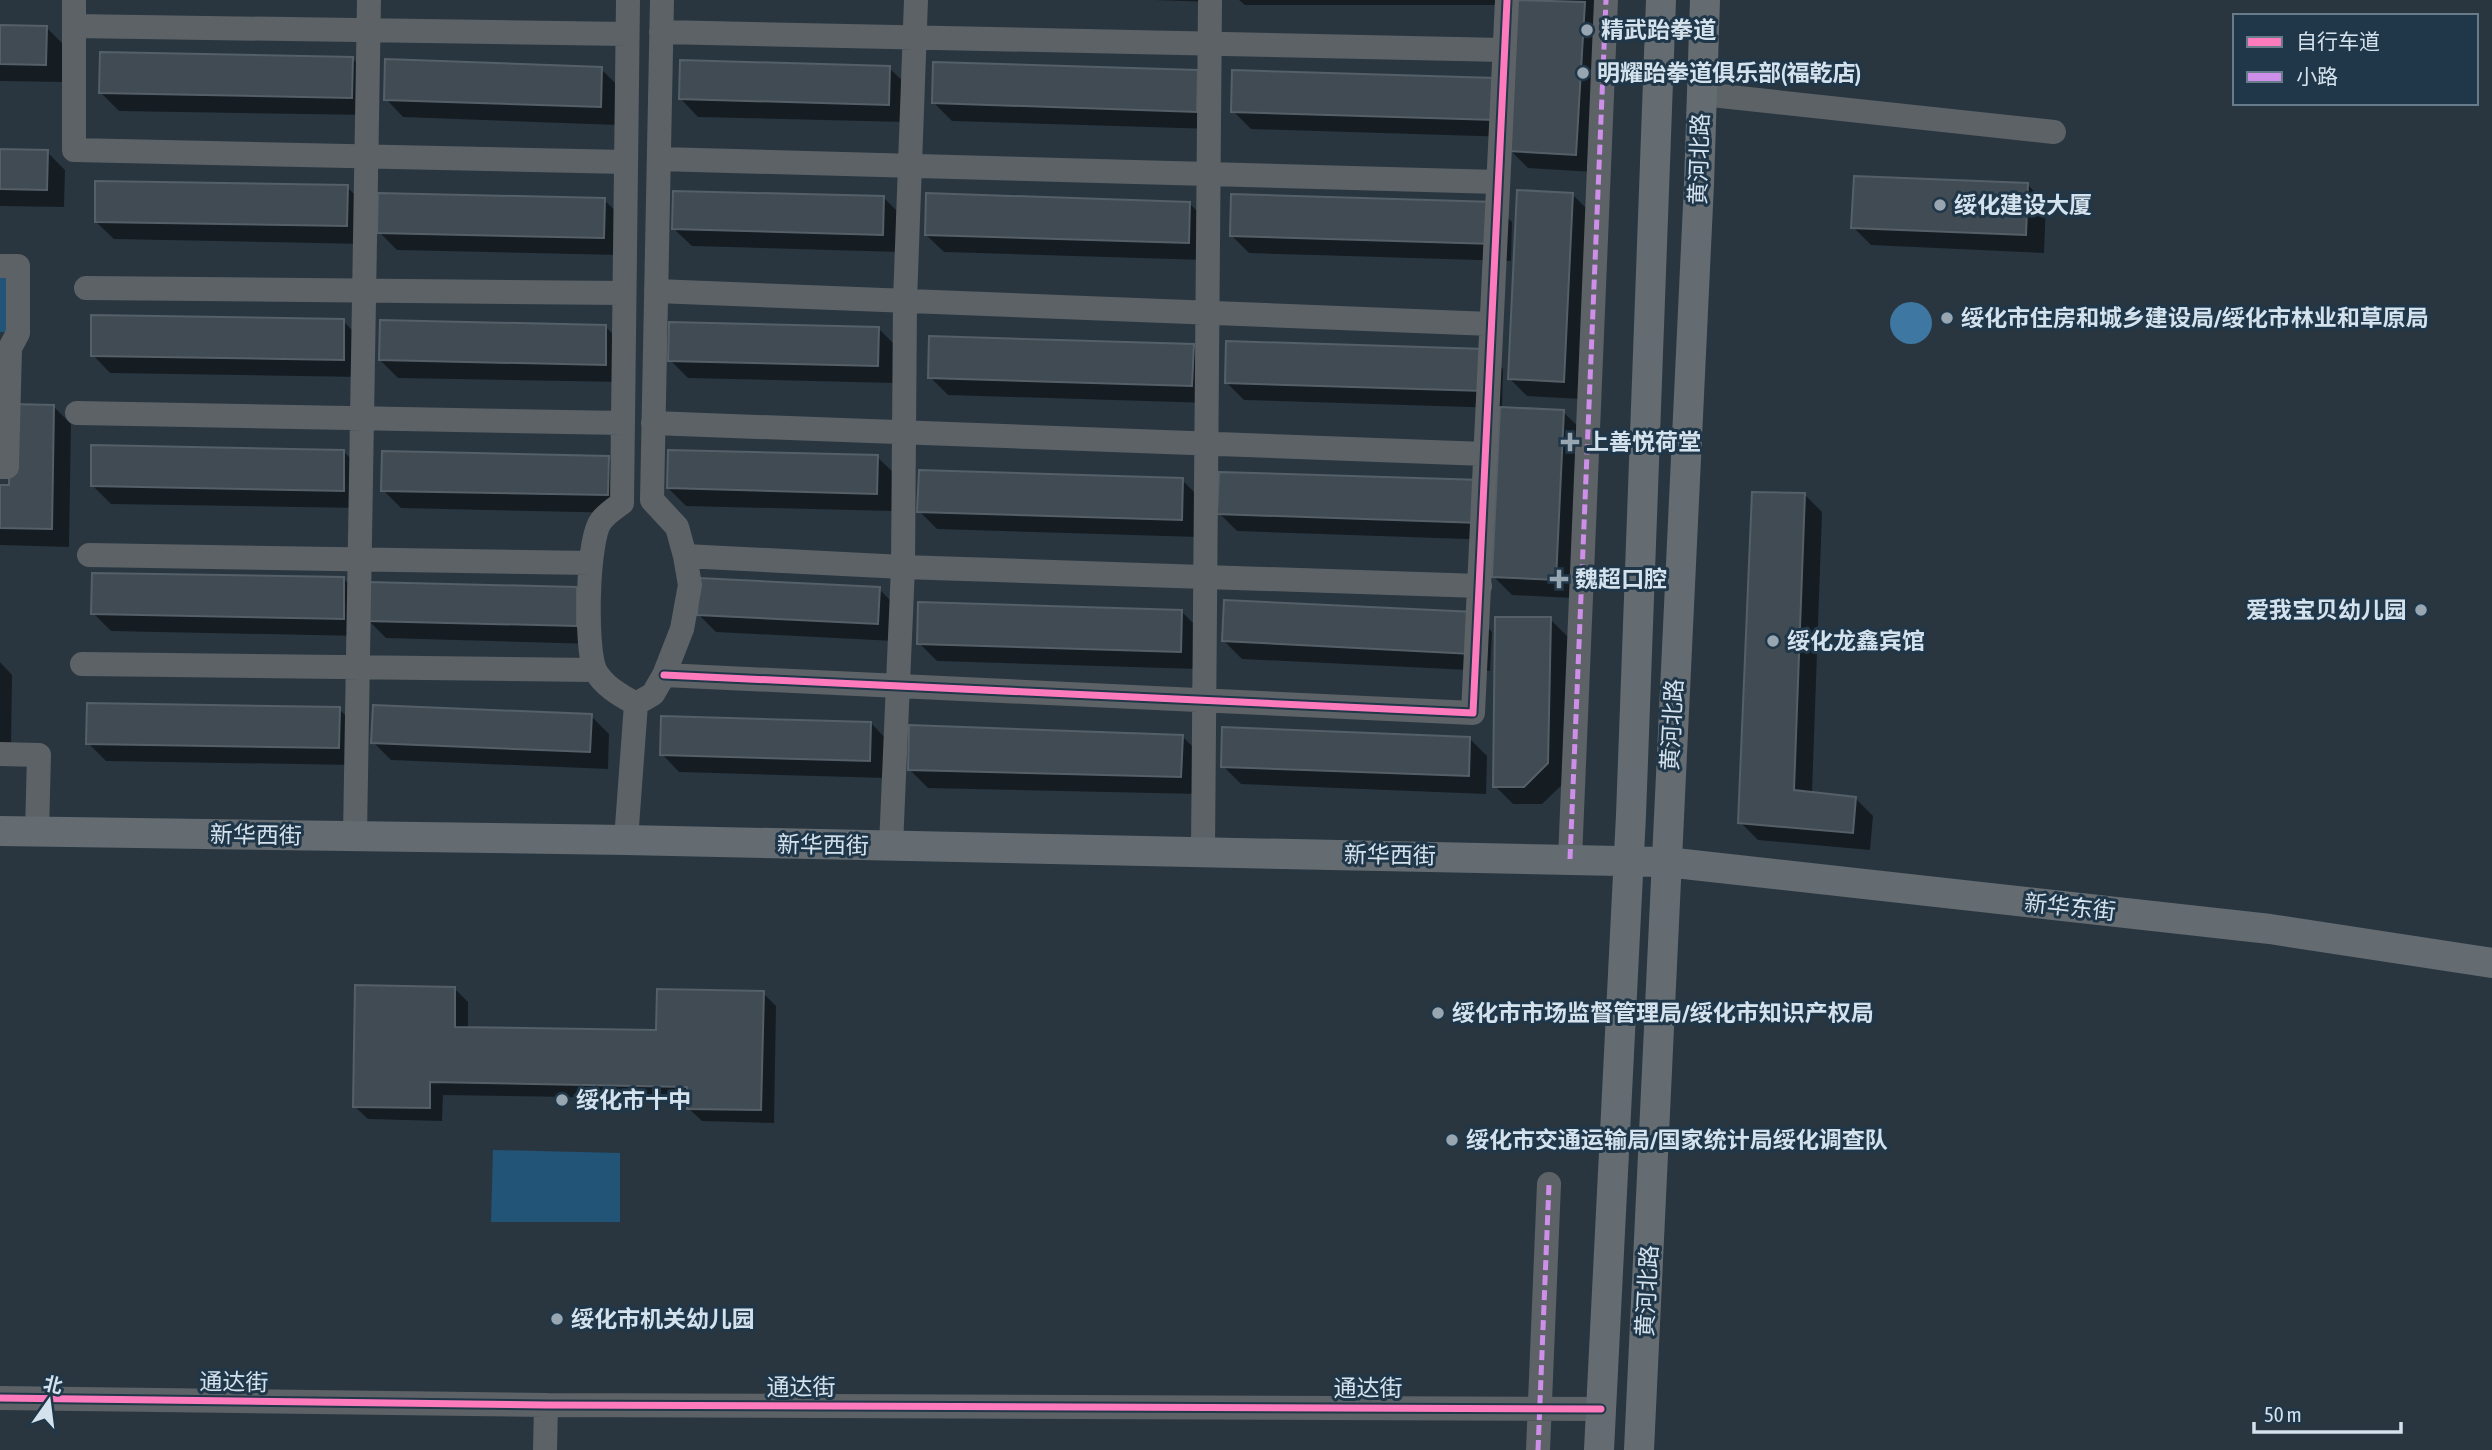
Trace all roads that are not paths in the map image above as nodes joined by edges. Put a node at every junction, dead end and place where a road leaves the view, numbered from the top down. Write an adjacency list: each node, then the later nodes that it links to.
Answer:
1 (74, 0): 11 (street)
2 (369, 0): 12 (street)
3 (628, 0): 14 (street)
4 (662, 0): 13 (street)
5 (916, 0): 15 (street)
6 (1210, 0): 16 (street)
7 (1507, 0): 17 (street)
8 (1606, 0): 66 (street)
9 (1661, 0): 67 (main road, 黄河北路)
10 (1705, 0): 18 (main road, 黄河北路)
11 (74, 26): 12 (street); 20 (street)
12 (368, 30): 14 (street); 20 (street)
13 (661, 33): 15 (street); 21 (street)
14 (627, 34): 22 (street)
15 (914, 39): 16 (street); 23 (street)
16 (1210, 45): 17 (street); 24 (street)
17 (1504, 50): 25 (street)
18 (1702, 94): 19 (street); 67 (main road, 黄河北路)
19 (2053, 132)
20 (366, 155): 22 (street); 28 (street)
21 (659, 159): 23 (street); 29 (street)
22 (626, 162): 30 (street)
23 (911, 167): 24 (street); 31 (street)
24 (1209, 175): 25 (street); 32 (street)
25 (1498, 182): 33 (street)
26 (0, 266): 34 (street)
27 (86, 288): 28 (street)
28 (365, 291): 30 (street); 36 (street)
29 (656, 291): 31 (street); 38 (street)
30 (624, 293): 37 (street)
31 (905, 301): 32 (street); 39 (street)
32 (1207, 313): 33 (street); 40 (street)
33 (1491, 324): 41 (street)
34 (5, 348): 42 (street)
35 (77, 413): 36 (street)
36 (362, 418): 37 (street); 47 (street)
37 (622, 423): 44 (street)
38 (653, 423): 39 (street); 43 (street)
39 (904, 433): 40 (street); 49 (street)
40 (1206, 444): 41 (street); 50 (street)
41 (1485, 454): 51 (street)
42 (0, 467)
43 (652, 500): 44 (street); 46 (street)
44 (622, 503): 48 (street)
45 (89, 555): 47 (street)
46 (685, 556): 49 (street); 55 (street)
47 (359, 560): 48 (street); 53 (street)
48 (591, 563): 54 (street)
49 (903, 567): 50 (street); 56 (street)
50 (1205, 577): 51 (street); 57 (street)
51 (1480, 586): 57 (street)
52 (82, 664): 53 (street)
53 (358, 667): 54 (street); 62 (street)
54 (595, 670): 58 (street)
55 (664, 675): 56 (street); 58 (street)
56 (899, 687): 57 (street); 64 (street)
57 (1203, 701): 65 (street)
58 (636, 704): 63 (street)
59 (0, 754): 61 (street)
60 (0, 831): 61 (main road, 新华西街)
61 (37, 832): 62 (main road, 新华西街)
62 (355, 836): 63 (main road, 新华西街)
63 (625, 840): 64 (main road, 新华西街)
64 (891, 846): 65 (main road, 新华西街)
65 (1203, 851): 66 (main road, 新华西街)
66 (1570, 859): 67 (main road, 新华西街)
67 (1647, 861): 68 (main road, 新华东街); 73 (main road, 黄河北路); 77 (main road, 黄河北路)
68 (2492, 963)
69 (1549, 1184): 72 (street)
70 (0, 1398): 71 (street, 通达街)
71 (546, 1405): 72 (street, 通达街); 74 (street)
72 (1540, 1408): 73 (street, 通达街); 75 (street)
73 (1601, 1409): 76 (main road, 黄河北路)
74 (545, 1450)
75 (1538, 1450)
76 (1599, 1450)
77 (1639, 1450)

